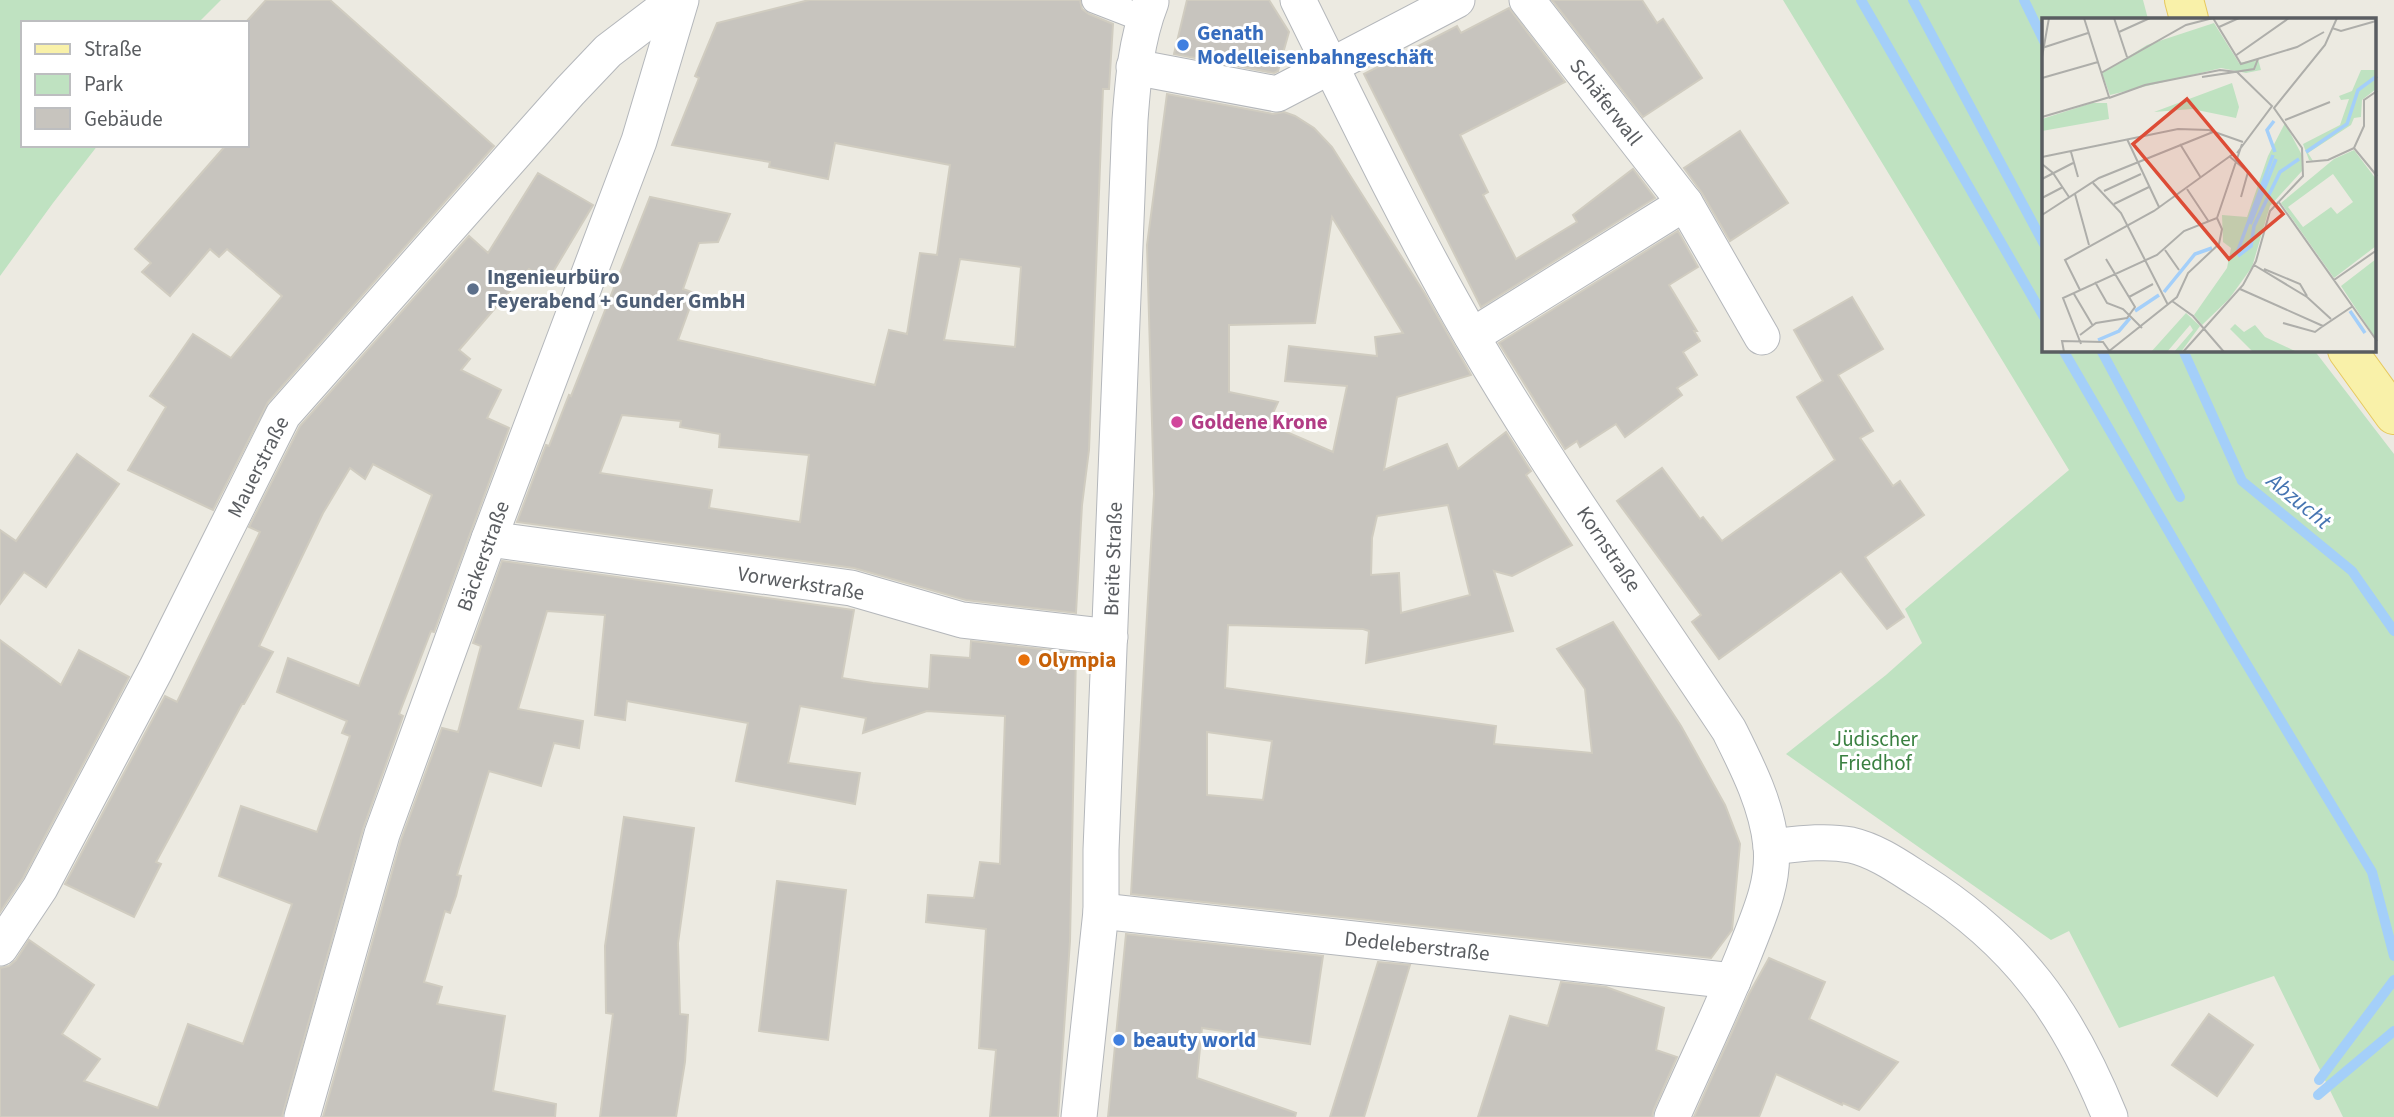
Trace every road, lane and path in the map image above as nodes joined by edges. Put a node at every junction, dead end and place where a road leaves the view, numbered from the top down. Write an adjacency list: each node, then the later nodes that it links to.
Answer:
1 (675, 0): 21 (street, Mauerstraße)
2 (681, 0): 17 (street, Bäckerstraße)
3 (1095, 0): 8 (street)
4 (1298, 0): 10 (street, Kornstraße)
5 (1457, 0): 10 (street)
6 (1527, 0): 12 (street, Schäferwall)
7 (2184, 0): 9 (main road)
8 (1148, 10): 11 (street, Breite Straße)
9 (2189, 18)
10 (1330, 66): 11 (street); 13 (street, Kornstraße)
11 (1134, 67): 18 (street, Breite Straße)
12 (1685, 203): 13 (street); 14 (street, Schäferwall)
13 (1472, 336): 19 (street, Kornstraße)
14 (1762, 337)
15 (2348, 352): 16 (main road)
16 (2394, 415)
17 (489, 539): 18 (street, Vorwerkstraße); 23 (street, Bäckerstraße)
18 (1110, 637): 20 (street, Breite Straße)
19 (1771, 847): 22 (street, Kornstraße); 26 (street)
20 (1101, 911): 22 (street, Dedeleberstraße); 24 (street, Breite Straße)
21 (0, 948)
22 (1733, 981): 25 (street, Kornstraße)
23 (302, 1117)
24 (1079, 1117)
25 (1672, 1117)
26 (2110, 1117)

